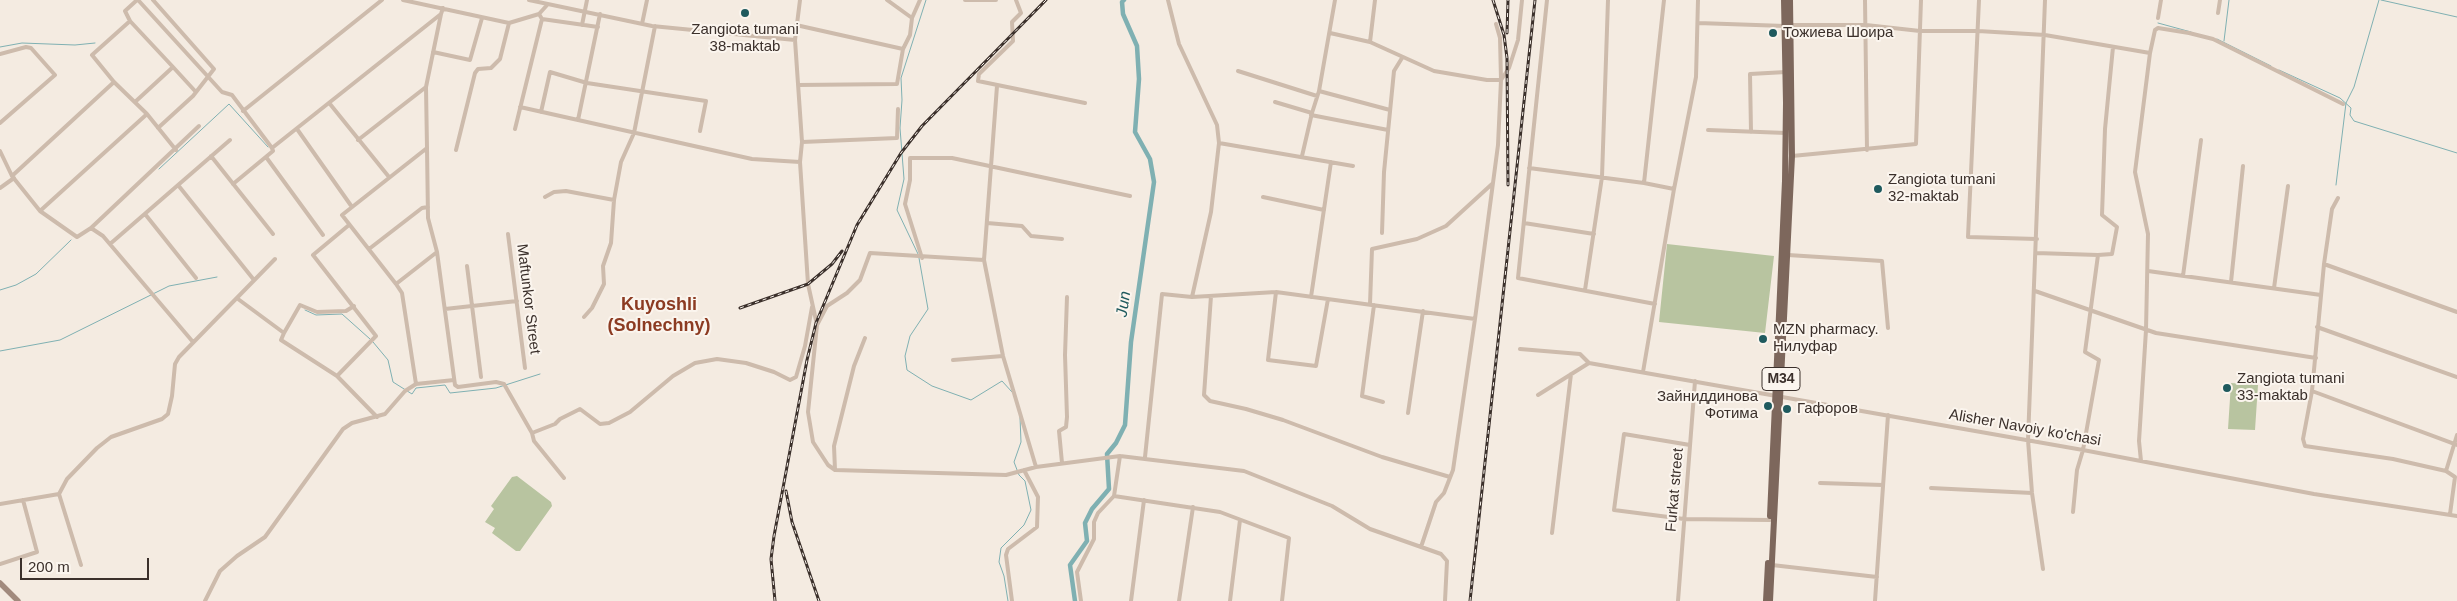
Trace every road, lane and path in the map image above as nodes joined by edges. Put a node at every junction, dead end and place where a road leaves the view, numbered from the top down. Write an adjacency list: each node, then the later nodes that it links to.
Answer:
1 (137, 0): 42 (street); 68 (street)
2 (153, 0): 68 (street)
3 (382, 0): 86 (street)
4 (402, 0): 32 (street)
5 (529, 0): 31 (street)
6 (587, 0): 33 (street)
7 (647, 0): 45 (street)
8 (800, 0): 48 (street)
9 (887, 0): 39 (street)
10 (920, 0): 39 (street)
11 (965, 0): 30 (street)
12 (996, 0): 30 (street)
13 (1016, 0): 73 (street)
14 (1168, 0): 106 (street)
15 (1334, 0): 55 (street)
16 (1375, 0): 58 (street)
17 (1522, 0): 69 (street)
18 (1547, 0): 122 (street)
19 (1608, 0): 125 (street)
20 (1664, 0): 127 (street)
21 (1698, 0): 44 (street)
22 (1784, 0): 51 (main road, M34)
23 (1790, 0): 51 (main road, M34)
24 (1865, 0): 49 (street)
25 (1921, 0): 53 (street)
26 (1979, 0): 54 (street)
27 (2045, 0): 56 (street)
28 (2161, 0): 40 (street)
29 (2220, 0): 34 (street)
30 (989, 1)
31 (548, 4): 33 (street); 36 (street)
32 (443, 8): 35 (street); 38 (street)
33 (584, 12): 37 (street); 47 (street)
34 (2218, 13)
35 (441, 14): 61 (street); 81 (street)
36 (539, 14): 41 (street); 43 (street)
37 (600, 14): 45 (street); 52 (street)
38 (482, 18): 43 (street); 61 (street)
39 (912, 18): 60 (street)
40 (2158, 18)
41 (542, 19): 47 (street); 83 (street)
42 (130, 21): 65 (street); 70 (street)
43 (509, 23): 110 (street)
44 (1698, 23): 51 (street); 132 (street)
45 (642, 24): 50 (street)
46 (1496, 24): 69 (street)
47 (582, 25): 52 (street)
48 (796, 25): 57 (street); 60 (street)
49 (1866, 25): 51 (street); 53 (street); 111 (street)
50 (655, 26): 57 (street); 76 (street)
51 (1788, 26): 67 (main road, M34); 115 (main road, M34)
52 (598, 27): 71 (street)
53 (1920, 31): 54 (street); 111 (street)
54 (1978, 31): 56 (street); 152 (street)
55 (1330, 33): 58 (street); 77 (street)
56 (2045, 35): 59 (street); 152 (street)
57 (795, 40): 72 (street)
58 (1370, 42): 64 (street)
59 (2113, 47): 62 (street); 159 (street)
60 (903, 49): 72 (street)
61 (433, 52): 74 (street)
62 (2150, 53): 82 (street); 165 (street)
63 (0, 54): 91 (street)
64 (1402, 58): 69 (street); 85 (street)
65 (173, 67): 75 (street); 78 (street)
66 (1238, 71): 77 (street)
67 (1786, 72): 100 (street); 101 (main road, M34)
68 (208, 77): 75 (street); 86 (street)
69 (1501, 80): 126 (street)
70 (114, 82): 78 (street); 123 (street)
71 (587, 83): 76 (street); 87 (street); 90 (street)
72 (798, 84): 105 (street)
73 (997, 86): 80 (street); 119 (street)
74 (426, 87): 103 (street); 108 (street)
75 (195, 91): 93 (street)
76 (642, 92): 98 (street); 99 (street)
77 (1318, 94): 85 (street); 89 (street)
78 (134, 102): 88 (street)
79 (1275, 102): 89 (street)
80 (1084, 103)
81 (330, 104): 94 (street); 103 (street)
82 (2343, 104)
83 (520, 107): 87 (street); 95 (street)
84 (898, 109): 105 (street)
85 (1390, 110): 96 (street)
86 (243, 111): 107 (street)
87 (541, 112): 90 (street)
88 (147, 114): 93 (street); 141 (street)
89 (1312, 114): 96 (street); 114 (street)
90 (578, 120): 99 (street)
91 (0, 123)
92 (199, 126): 109 (street)
93 (158, 128): 109 (street)
94 (297, 129): 107 (street); 138 (street)
95 (516, 129)
96 (1388, 130): 147 (street)
97 (1708, 130): 100 (street)
98 (700, 131)
99 (634, 132): 117 (street); 137 (street)
100 (1751, 132): 101 (street)
101 (1786, 133): 217 (main road, M34)
102 (230, 140): 113 (street)
103 (358, 140): 124 (street)
104 (2201, 140): 166 (street)
105 (802, 142): 117 (street)
106 (1219, 143): 114 (street); 178 (street)
107 (272, 148): 116 (street)
108 (427, 148): 124 (street); 139 (street)
109 (176, 150): 146 (street)
110 (456, 150)
111 (1867, 150): 115 (street)
112 (0, 151): 123 (street)
113 (211, 156): 128 (street); 129 (street)
114 (1302, 156): 118 (street)
115 (1792, 156): 158 (main road, M34)
116 (266, 158): 128 (street); 151 (street)
117 (800, 162): 187 (street)
118 (1331, 162): 120 (street); 140 (street)
119 (991, 166): 133 (street); 143 (street); 161 (street)
120 (1354, 166)
121 (2243, 166): 169 (street)
122 (1529, 168): 125 (street); 144 (street)
123 (13, 177): 131 (street); 141 (street)
124 (389, 177): 138 (street)
125 (1602, 177): 127 (street); 150 (street)
126 (1493, 183): 184 (street); 193 (street)
127 (1644, 183): 132 (street)
128 (233, 184): 148 (street)
129 (178, 185): 142 (street); 168 (street)
130 (2288, 186): 171 (street)
131 (0, 188)
132 (1674, 189): 183 (street)
133 (1130, 196)
134 (1263, 197): 140 (street)
135 (546, 198): 137 (street)
136 (2338, 198): 163 (street)
137 (614, 200): 192 (street)
138 (352, 206): 145 (street)
139 (428, 207): 155 (street); 156 (street)
140 (1324, 210): 179 (street)
141 (40, 211): 146 (street)
142 (145, 214): 154 (street); 167 (street)
143 (987, 223): 153 (street); 162 (street)
144 (1524, 223): 150 (street); 172 (street)
145 (349, 225): 155 (street); 185 (street)
146 (91, 228): 154 (street)
147 (1382, 233)
148 (273, 234)
149 (508, 234): 182 (street, Maftunkor Street)
150 (1594, 234): 172 (street)
151 (323, 235)
152 (2037, 239): 157 (street)
153 (1062, 240)
154 (110, 244): 200 (street)
155 (369, 249): 170 (street)
156 (437, 252): 170 (street); 188 (street)
157 (2036, 253): 159 (street); 173 (street)
158 (1788, 255): 196 (street); 217 (main road, M34)
159 (2098, 255): 189 (street)
160 (275, 258): 168 (street)
161 (922, 258): 162 (street); 194 (street)
162 (984, 260): 202 (street)
163 (2324, 264): 175 (street); 191 (street)
164 (467, 266): 186 (street)
165 (2148, 271): 166 (street); 197 (street)
166 (2183, 276): 169 (street)
167 (196, 278)
168 (254, 280): 180 (street)
169 (2231, 282): 171 (street)
170 (396, 284): 214 (street)
171 (2274, 288): 175 (street)
172 (1585, 290): 183 (street)
173 (2035, 291): 189 (street); 224 (street)
174 (1276, 292): 176 (street); 179 (street); 181 (street)
175 (2321, 295): 195 (street)
176 (1211, 296): 178 (street); 236 (street)
177 (1067, 297): 231 (street)
178 (1192, 297): 229 (street)
179 (1311, 297): 181 (street)
180 (238, 299): 198 (street); 200 (street)
181 (1328, 299): 184 (street)
182 (517, 301): 186 (street); 206 (street, Maftunkor Street)
183 (1655, 304): 207 (street)
184 (1372, 305): 190 (street); 218 (street)
185 (354, 306): 198 (street); 209 (street)
186 (472, 306): 188 (street); 210 (street)
187 (812, 307): 194 (street); 222 (street)
188 (445, 309): 212 (street)
189 (2090, 310): 197 (street); 227 (street)
190 (1423, 311): 193 (street); 219 (street)
191 (2457, 312)
192 (584, 317)
193 (1475, 319): 236 (street)
194 (817, 325): 233 (street)
195 (2317, 327): 203 (street); 211 (street)
196 (1888, 328)
197 (2146, 330): 203 (street); 230 (street)
198 (284, 333): 209 (street)
199 (865, 338): 233 (street)
200 (193, 342): 242 (street)
201 (1520, 349): 205 (street, Alisher Navoiy ko'chasi)
202 (1002, 356): 204 (street); 232 (street)
203 (2316, 358): 215 (street)
204 (953, 360)
205 (1589, 363): 207 (street, Alisher Navoiy ko'chasi); 208 (street)
206 (525, 368)
207 (1644, 372): 213 (street, Alisher Navoiy ko'chasi)
208 (1570, 374): 216 (street); 254 (street)
209 (337, 376): 221 (street)
210 (481, 377)
211 (2457, 377)
212 (454, 380): 214 (street); 222 (street)
213 (1695, 381): 217 (street, Alisher Navoiy ko'chasi); 226 (street, Furkat street)
214 (416, 384): 221 (street)
215 (2312, 390): 225 (street); 235 (street)
216 (1538, 395)
217 (1777, 395): 220 (street, Alisher Navoiy ko'chasi); 253 (main road, M34); 258 (main road, M34)
218 (1383, 402)
219 (1408, 414)
220 (1888, 415): 224 (street, Alisher Navoiy ko'chasi); 239 (street)
221 (377, 416): 263 (street)
222 (532, 433): 237 (street)
223 (2457, 435): 225 (street)
224 (2028, 440): 227 (street, Alisher Navoiy ko'chasi); 241 (street)
225 (2455, 444): 235 (street)
226 (1690, 445): 251 (street, Furkat street); 251 (street)
227 (2083, 450): 230 (street, Alisher Navoiy ko'chasi); 248 (street)
228 (1120, 456): 229 (street); 231 (street); 243 (street)
229 (1145, 458): 255 (street)
230 (2141, 461): 249 (street, Alisher Navoiy ko'chasi)
231 (1062, 463): 232 (street)
232 (1036, 467): 234 (street)
233 (835, 470): 234 (street)
234 (1024, 470): 264 (street)
235 (2446, 471): 249 (street)
236 (1450, 477): 255 (street)
237 (564, 478)
238 (1820, 483): 239 (street)
239 (1884, 485): 260 (street)
240 (1931, 488): 241 (street)
241 (2032, 493): 259 (street)
242 (59, 494): 244 (street); 257 (street)
243 (1114, 496): 245 (street); 265 (street)
244 (23, 500): 246 (street); 256 (street)
245 (1144, 500): 247 (street); 266 (street)
246 (0, 504)
247 (1193, 507): 252 (street); 267 (street)
248 (2073, 512)
249 (2450, 514): 250 (street, Alisher Navoiy ko'chasi)
250 (2457, 516)
251 (1684, 519): 253 (street); 271 (street, Furkat street)
252 (1240, 520): 268 (street); 269 (street)
253 (1770, 520): 272 (main road, M34)
254 (1552, 533)
255 (1421, 547): 270 (street)
256 (0, 564)
257 (81, 565)
258 (1772, 565): 260 (street); 273 (main road, M34)
259 (2043, 569)
260 (1877, 577): 274 (street)
261 (0, 583): 262 (main road)
262 (18, 601)
263 (204, 601)
264 (1012, 601)
265 (1080, 601)
266 (1131, 601)
267 (1179, 601)
268 (1230, 601)
269 (1282, 601)
270 (1445, 601)
271 (1678, 601)
272 (1766, 601)
273 (1770, 601)
274 (1875, 601)

